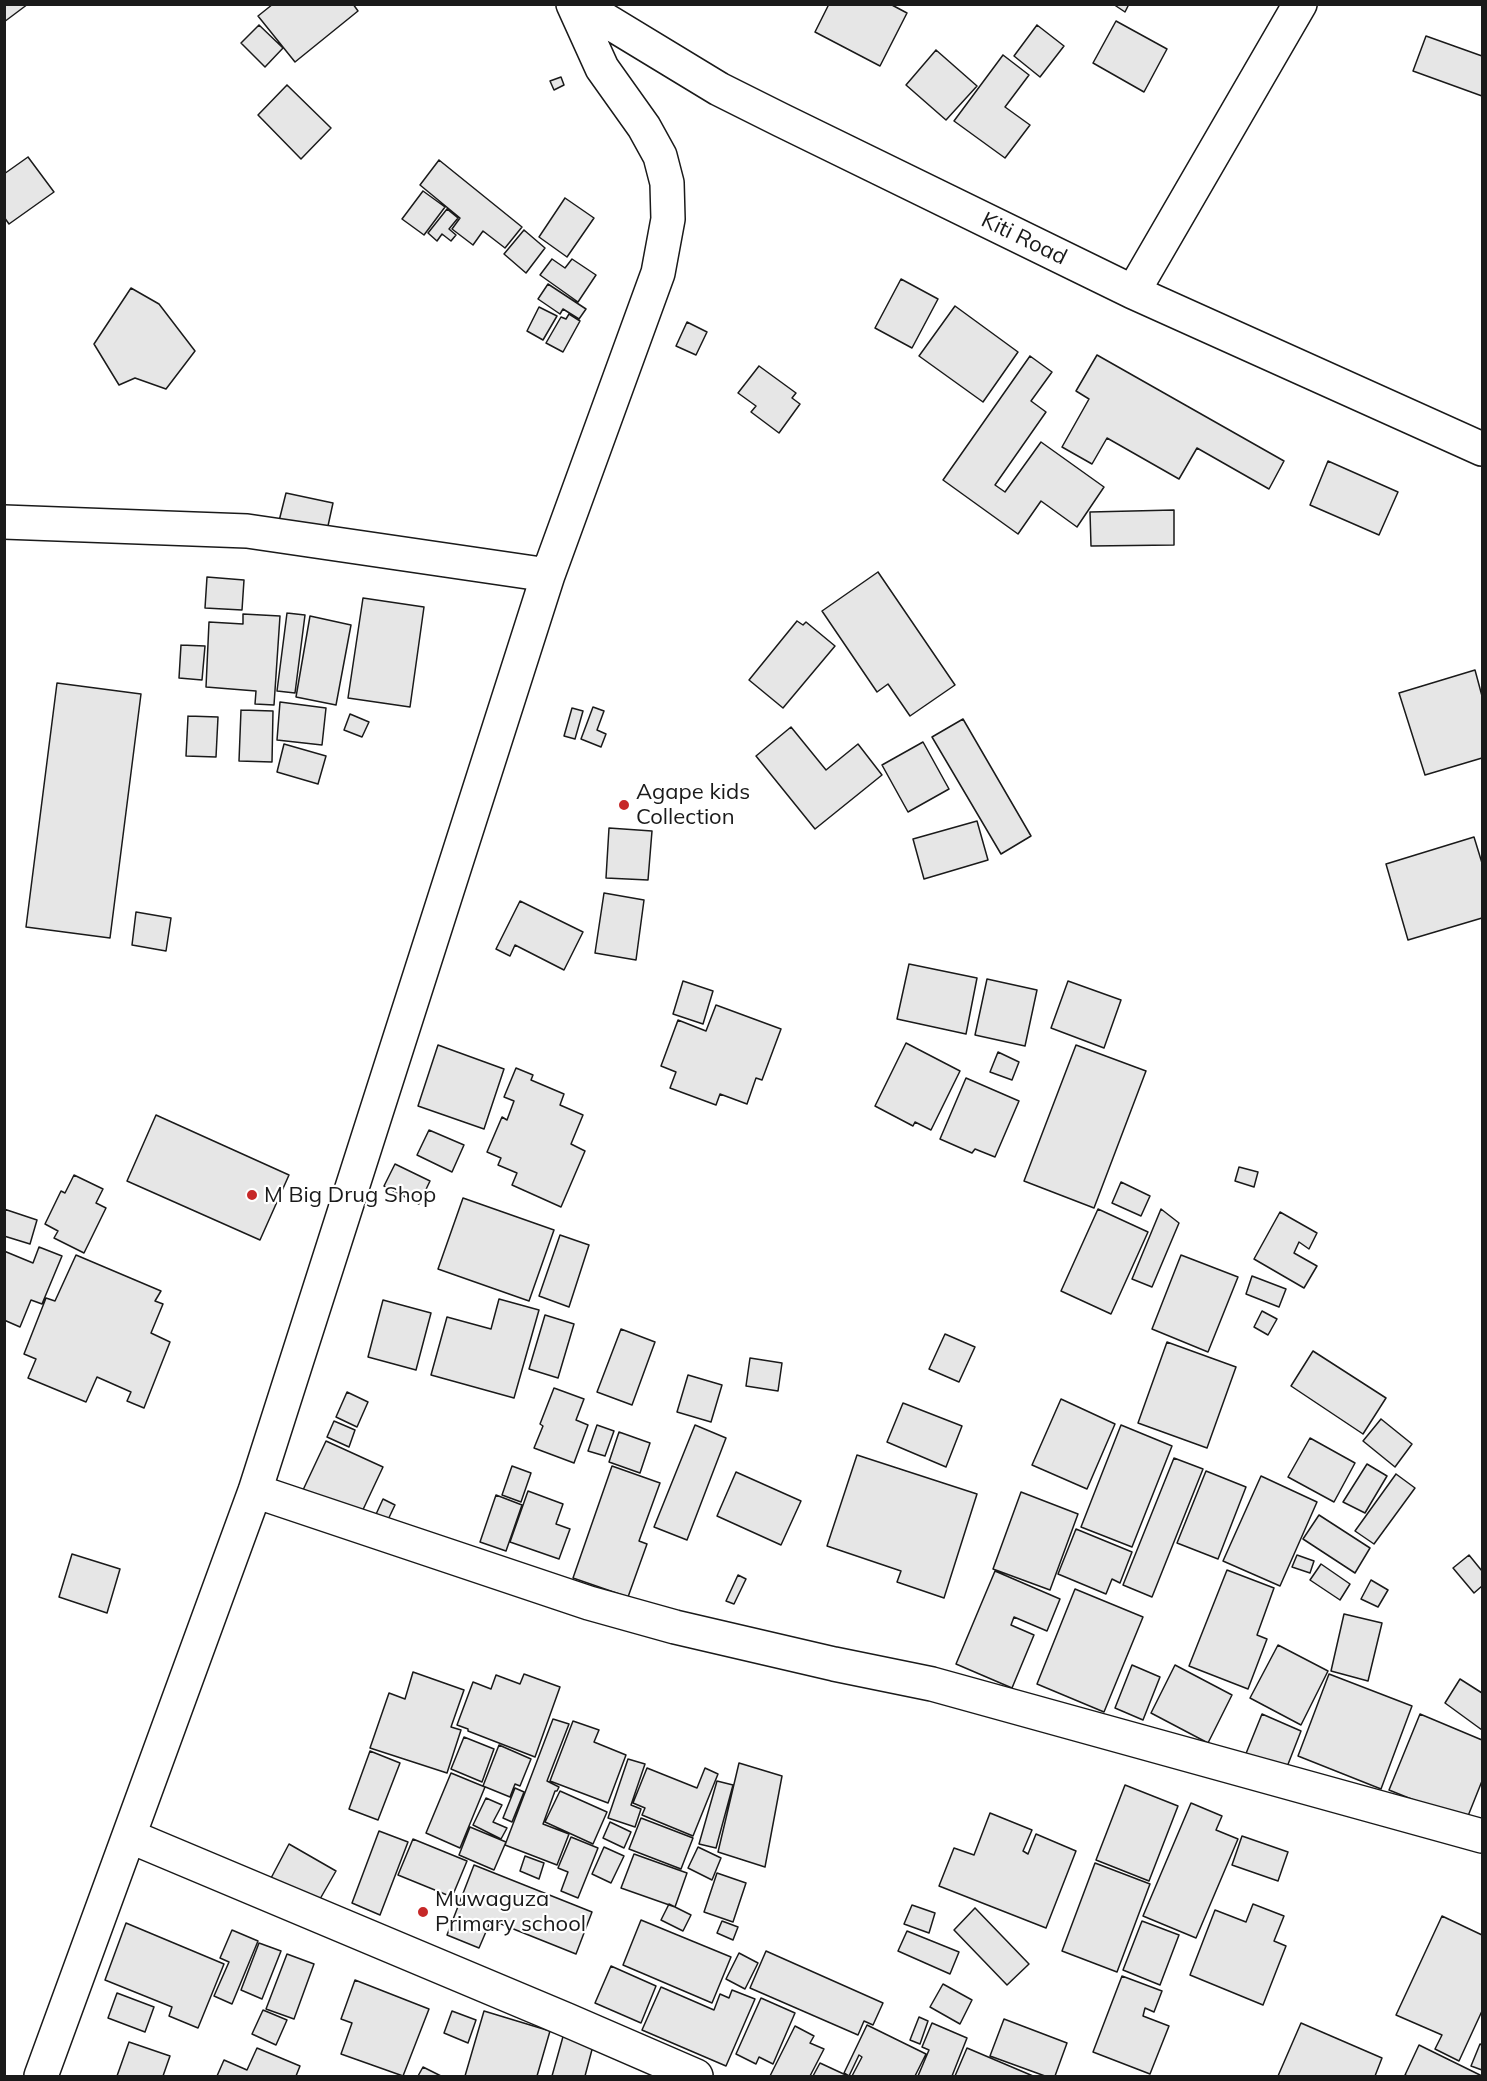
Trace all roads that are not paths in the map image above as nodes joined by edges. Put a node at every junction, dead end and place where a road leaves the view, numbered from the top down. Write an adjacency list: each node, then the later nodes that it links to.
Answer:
1 (573, 4): 7 (street)
2 (579, 4): 4 (street, Kiti Road)
3 (1300, 4): 4 (street)
4 (1133, 292): 5 (street, Kiti Road)
5 (1482, 449)
6 (4, 522): 7 (street)
7 (548, 575): 8 (street)
8 (255, 1491): 9 (street); 10 (street)
9 (129, 1836): 11 (street); 12 (street)
10 (1482, 1836)
11 (41, 2076)
12 (696, 2076)

